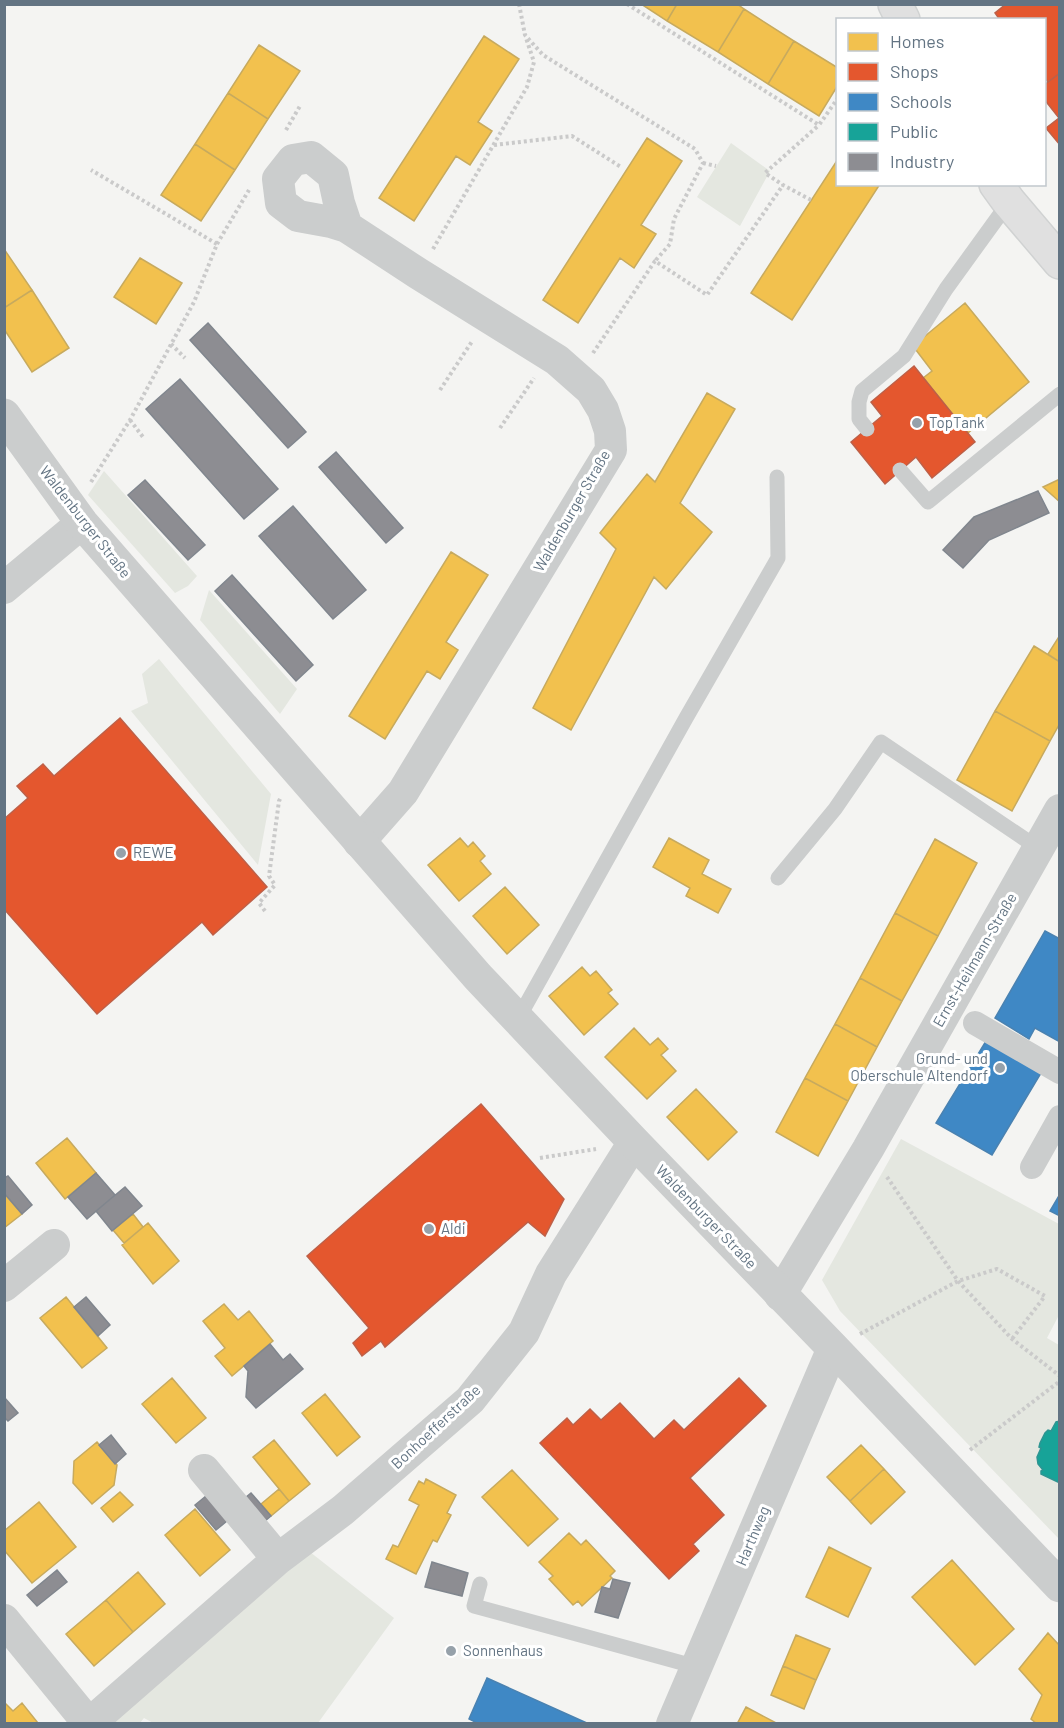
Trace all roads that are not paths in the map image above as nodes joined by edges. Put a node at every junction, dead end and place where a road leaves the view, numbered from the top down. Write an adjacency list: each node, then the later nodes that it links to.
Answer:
1 (895, 4): 2 (main road)
2 (902, 18)
3 (1003, 193): 5 (main road); 8 (lane)
4 (347, 227): 14 (street, Waldenburger Straße)
5 (1059, 262)
6 (1059, 394): 9 (lane)
7 (4, 415): 11 (street, Waldenburger Straße)
8 (867, 429)
9 (900, 470)
10 (777, 477): 18 (lane)
11 (77, 517): 12 (street); 14 (street, Waldenburger Straße)
12 (4, 588)
13 (1059, 810): 15 (street, Ernst-Heilmann-Straße)
14 (359, 842): 18 (street, Waldenburger Straße)
15 (1038, 848): 16 (lane); 17 (street, Ernst-Heilmann-Straße)
16 (777, 878)
17 (961, 1016): 19 (street); 25 (street, Ernst-Heilmann-Straße)
18 (518, 1019): 21 (street, Waldenburger Straße)
19 (1059, 1072)
20 (1059, 1118): 22 (street)
21 (634, 1142): 25 (street, Waldenburger Straße); 28 (street, Bonhoefferstraße)
22 (1032, 1167)
23 (54, 1245): 24 (street)
24 (4, 1286)
25 (780, 1295): 26 (street, Waldenburger Straße)
26 (833, 1348): 30 (street, Waldenburger Straße); 32 (street, Harthweg)
27 (204, 1470): 28 (street)
28 (278, 1559): 31 (street, Bonhoefferstraße)
29 (480, 1584): 32 (lane)
30 (1059, 1586)
31 (4, 1620)
32 (697, 1666): 33 (street, Harthweg)
33 (672, 1724)

